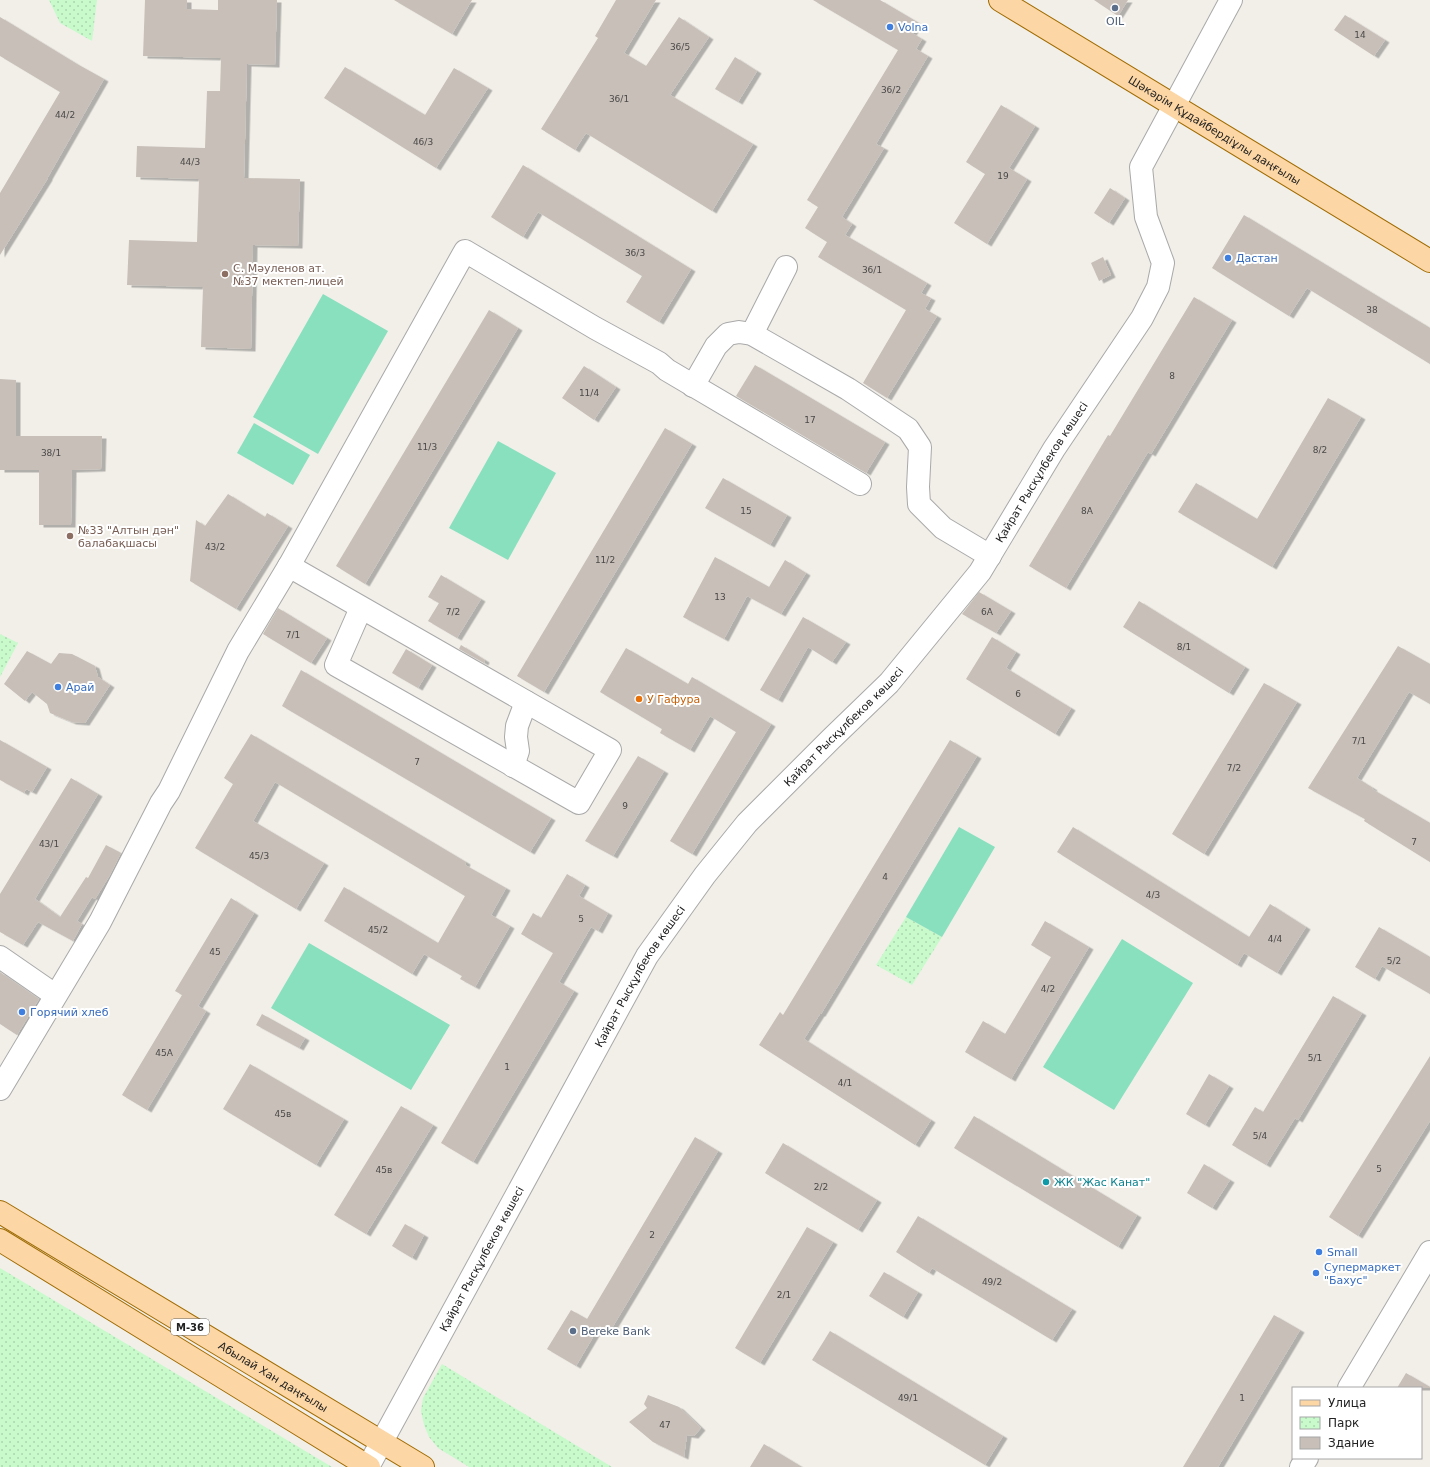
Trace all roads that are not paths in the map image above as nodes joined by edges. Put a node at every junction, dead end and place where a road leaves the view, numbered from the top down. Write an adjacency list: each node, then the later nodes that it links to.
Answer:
1 (1000, 0): 3 (main road, Шәкәрім Құдайбердіұлы даңғылы)
2 (1231, 0): 3 (street, Қайрат Рысқұлбеков көшесі)
3 (1175, 106): 4 (main road, Шәкәрім Құдайбердіұлы даңғылы); 9 (street, Қайрат Рысқұлбеков көшесі)
4 (1430, 261)
5 (786, 267): 6 (street)
6 (752, 334): 7 (street); 9 (street)
7 (693, 386): 8 (street); 10 (street)
8 (860, 484)
9 (990, 556): 21 (street, Қайрат Рысқұлбеков көшесі)
10 (289, 566): 11 (street); 15 (street)
11 (361, 608): 12 (street); 13 (street)
12 (526, 702): 13 (street); 13 (street)
13 (514, 766)
14 (0, 957): 15 (street)
15 (55, 995): 16 (street)
16 (0, 1089)
17 (0, 1212): 21 (main road, Абылай Хан даңғылы / M-36)
18 (0, 1240): 22 (main road, M-36)
19 (1430, 1252): 20 (street)
20 (1350, 1387)
21 (381, 1442): 22 (street, Қайрат Рысқұлбеков көшесі); 23 (main road, Абылай Хан даңғылы / M-36)
22 (369, 1467)
23 (423, 1467)

